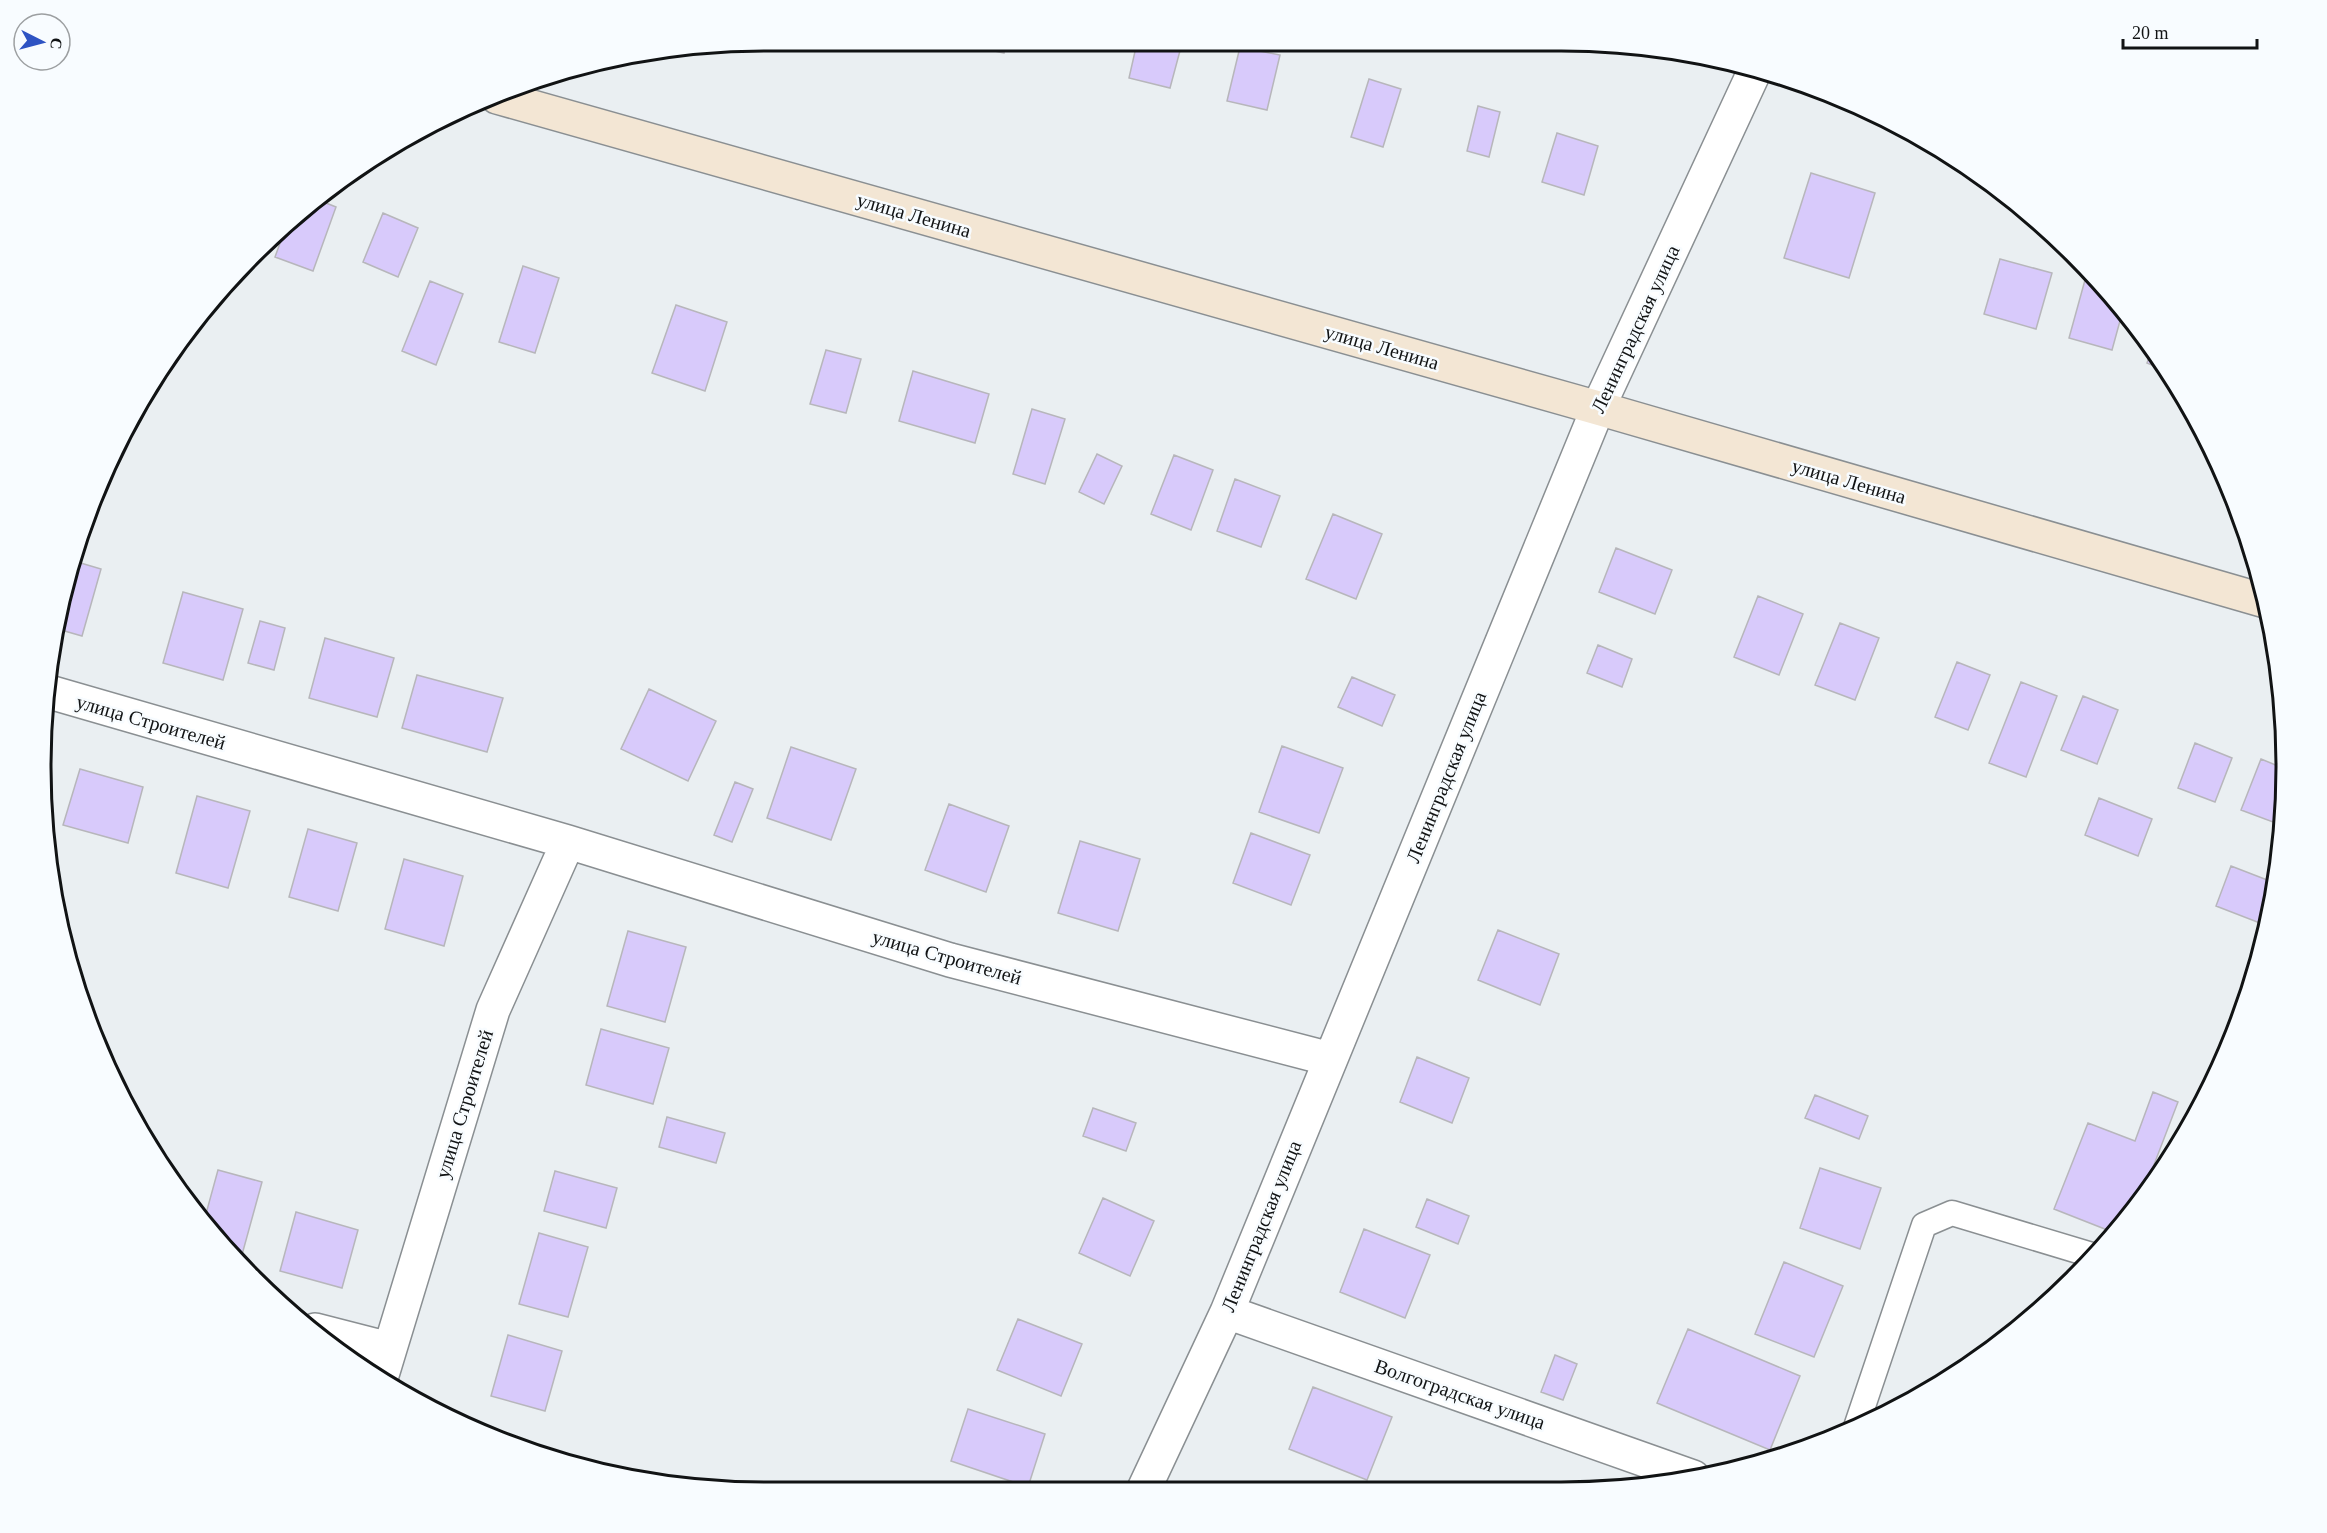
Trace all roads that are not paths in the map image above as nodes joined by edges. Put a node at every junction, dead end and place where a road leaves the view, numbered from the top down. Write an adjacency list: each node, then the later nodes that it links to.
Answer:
1 (1752, 77): 3 (street, Ленинградская улица)
2 (507, 100): 3 (main road, улица Ленина)
3 (1598, 408): 4 (main road, улица Ленина); 7 (street, Ленинградская улица)
4 (2256, 598)
5 (55, 694): 6 (street, улица Строителей)
6 (568, 842): 7 (street, улица Строителей); 11 (street, улица Строителей)
7 (1330, 1059): 9 (street, Ленинградская улица)
8 (2084, 1253): 12 (lane)
9 (1227, 1312): 13 (street, Волгоградская улица); 14 (street, Ленинградская улица)
10 (344, 1343): 11 (street)
11 (385, 1362)
12 (1860, 1416)
13 (1678, 1472)
14 (1147, 1482)

